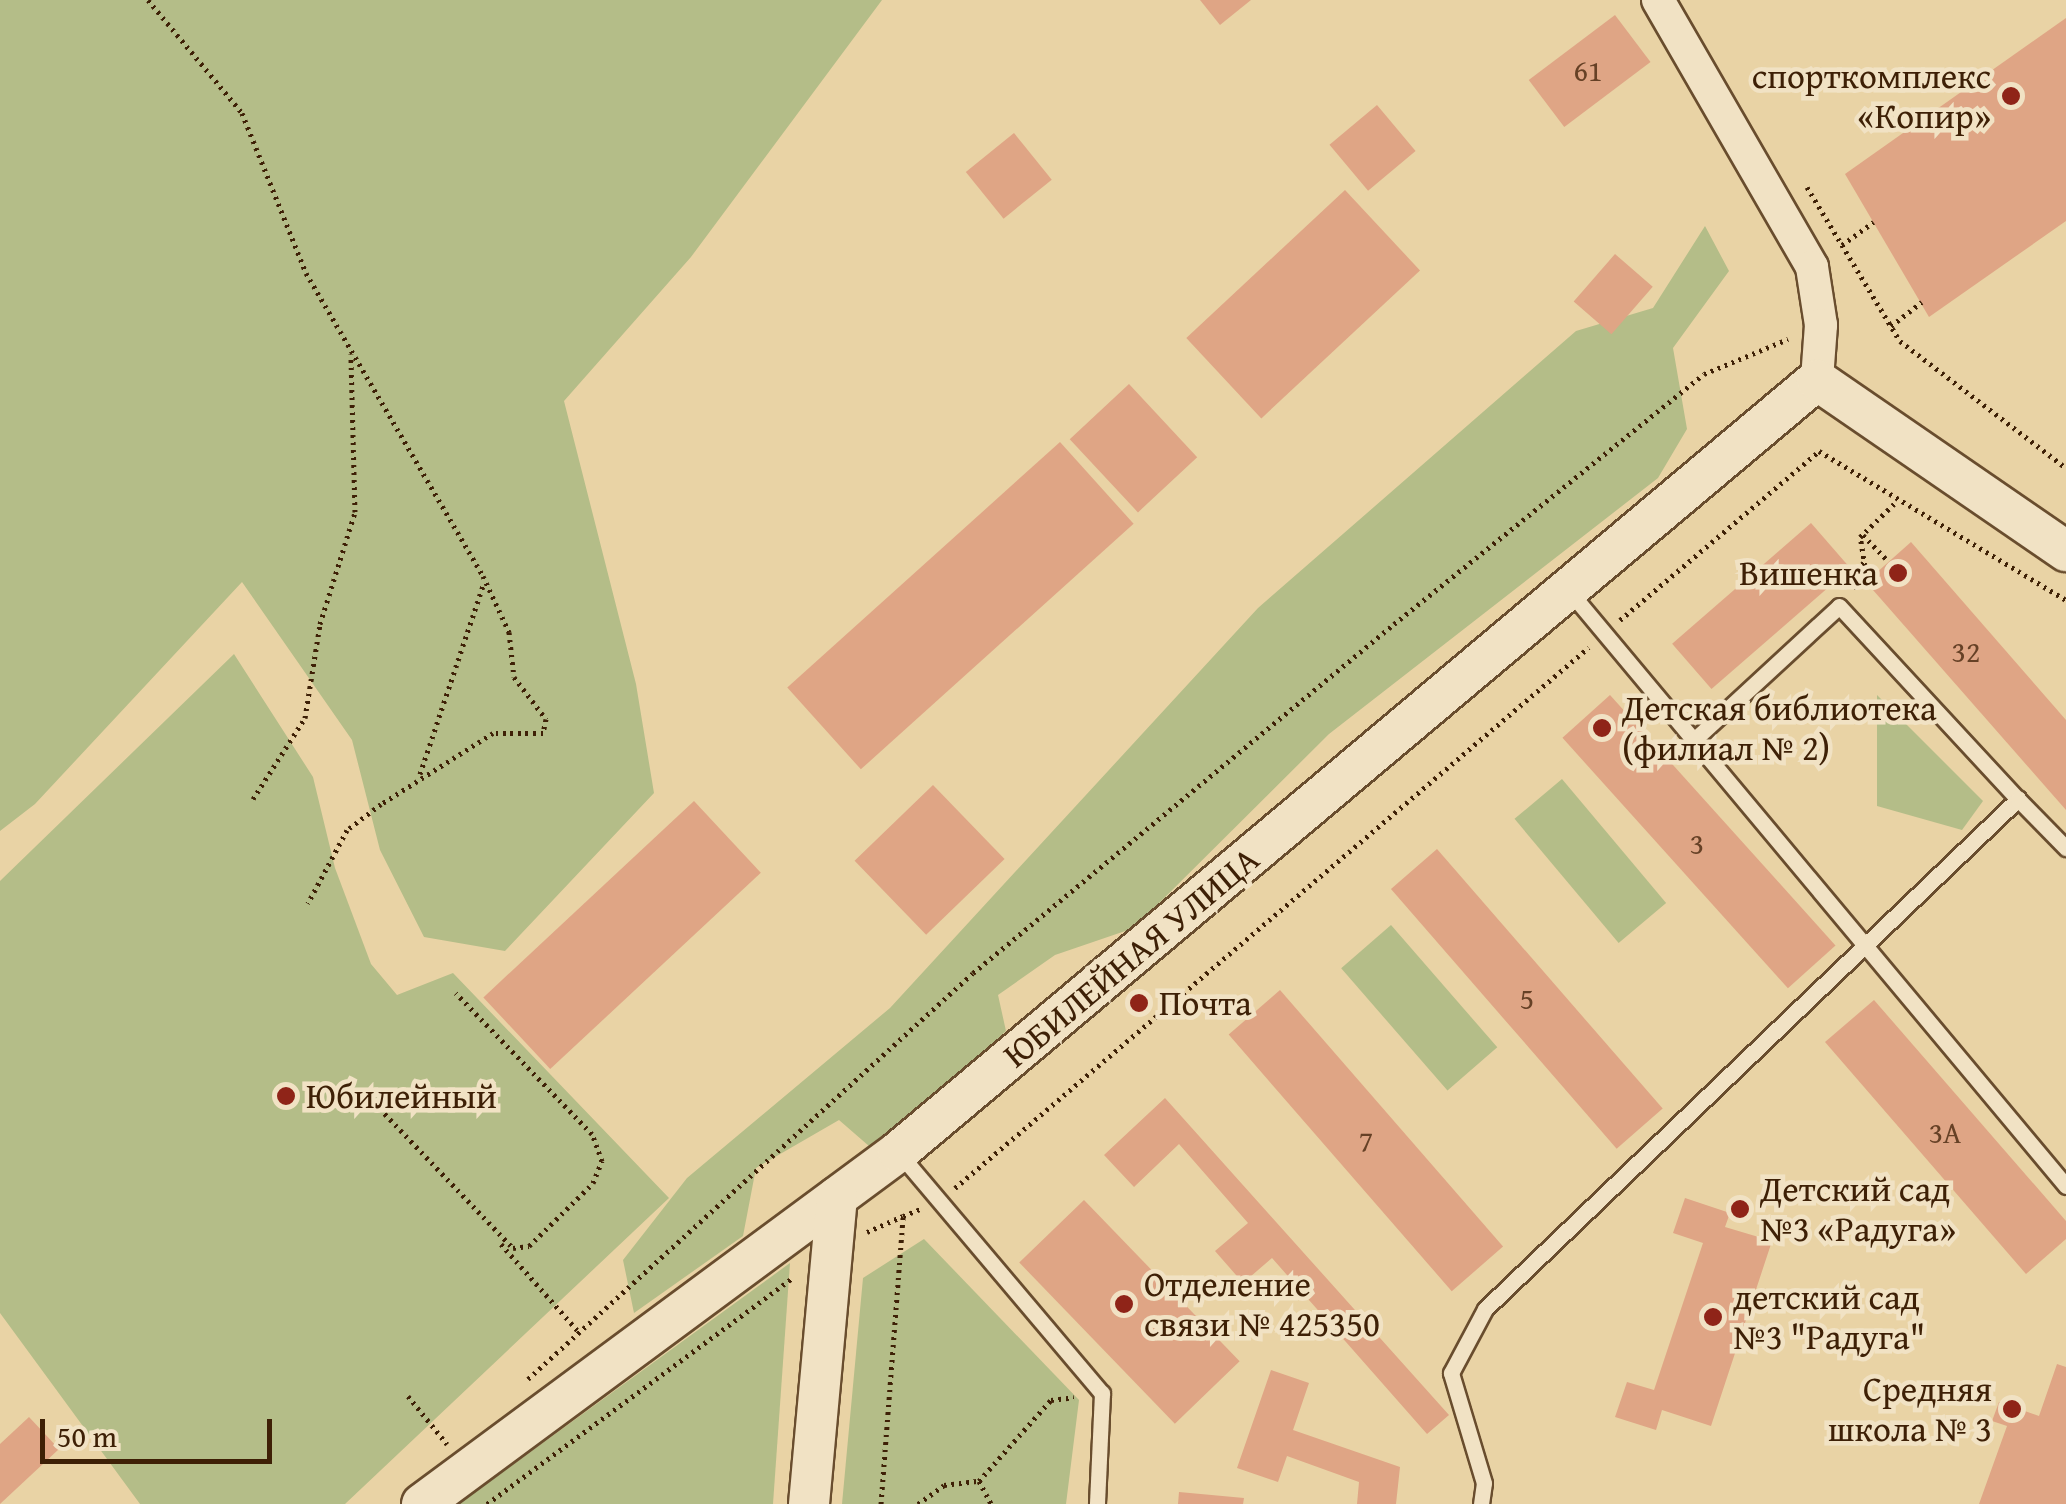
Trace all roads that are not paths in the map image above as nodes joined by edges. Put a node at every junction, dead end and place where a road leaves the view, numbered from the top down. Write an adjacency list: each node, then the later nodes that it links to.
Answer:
1 (1658, 0): 2 (street)
2 (1818, 380): 3 (street); 4 (street, ЮБИЛЕЙНАЯ УЛИЦА)
3 (2066, 552)
4 (1568, 589): 5 (lane); 9 (street, ЮБИЛЕЙНАЯ УЛИЦА)
5 (1694, 740): 6 (lane); 8 (lane)
6 (2018, 799): 7 (lane); 8 (lane)
7 (2066, 848)
8 (1865, 948): 10 (lane); 15 (lane)
9 (898, 1152): 11 (street, ЮБИЛЕЙНАЯ УЛИЦА); 14 (lane)
10 (2066, 1186)
11 (837, 1196): 12 (street, ЮБИЛЕЙНАЯ УЛИЦА); 13 (street)
12 (422, 1504)
13 (809, 1504)
14 (1097, 1504)
15 (1481, 1504)

